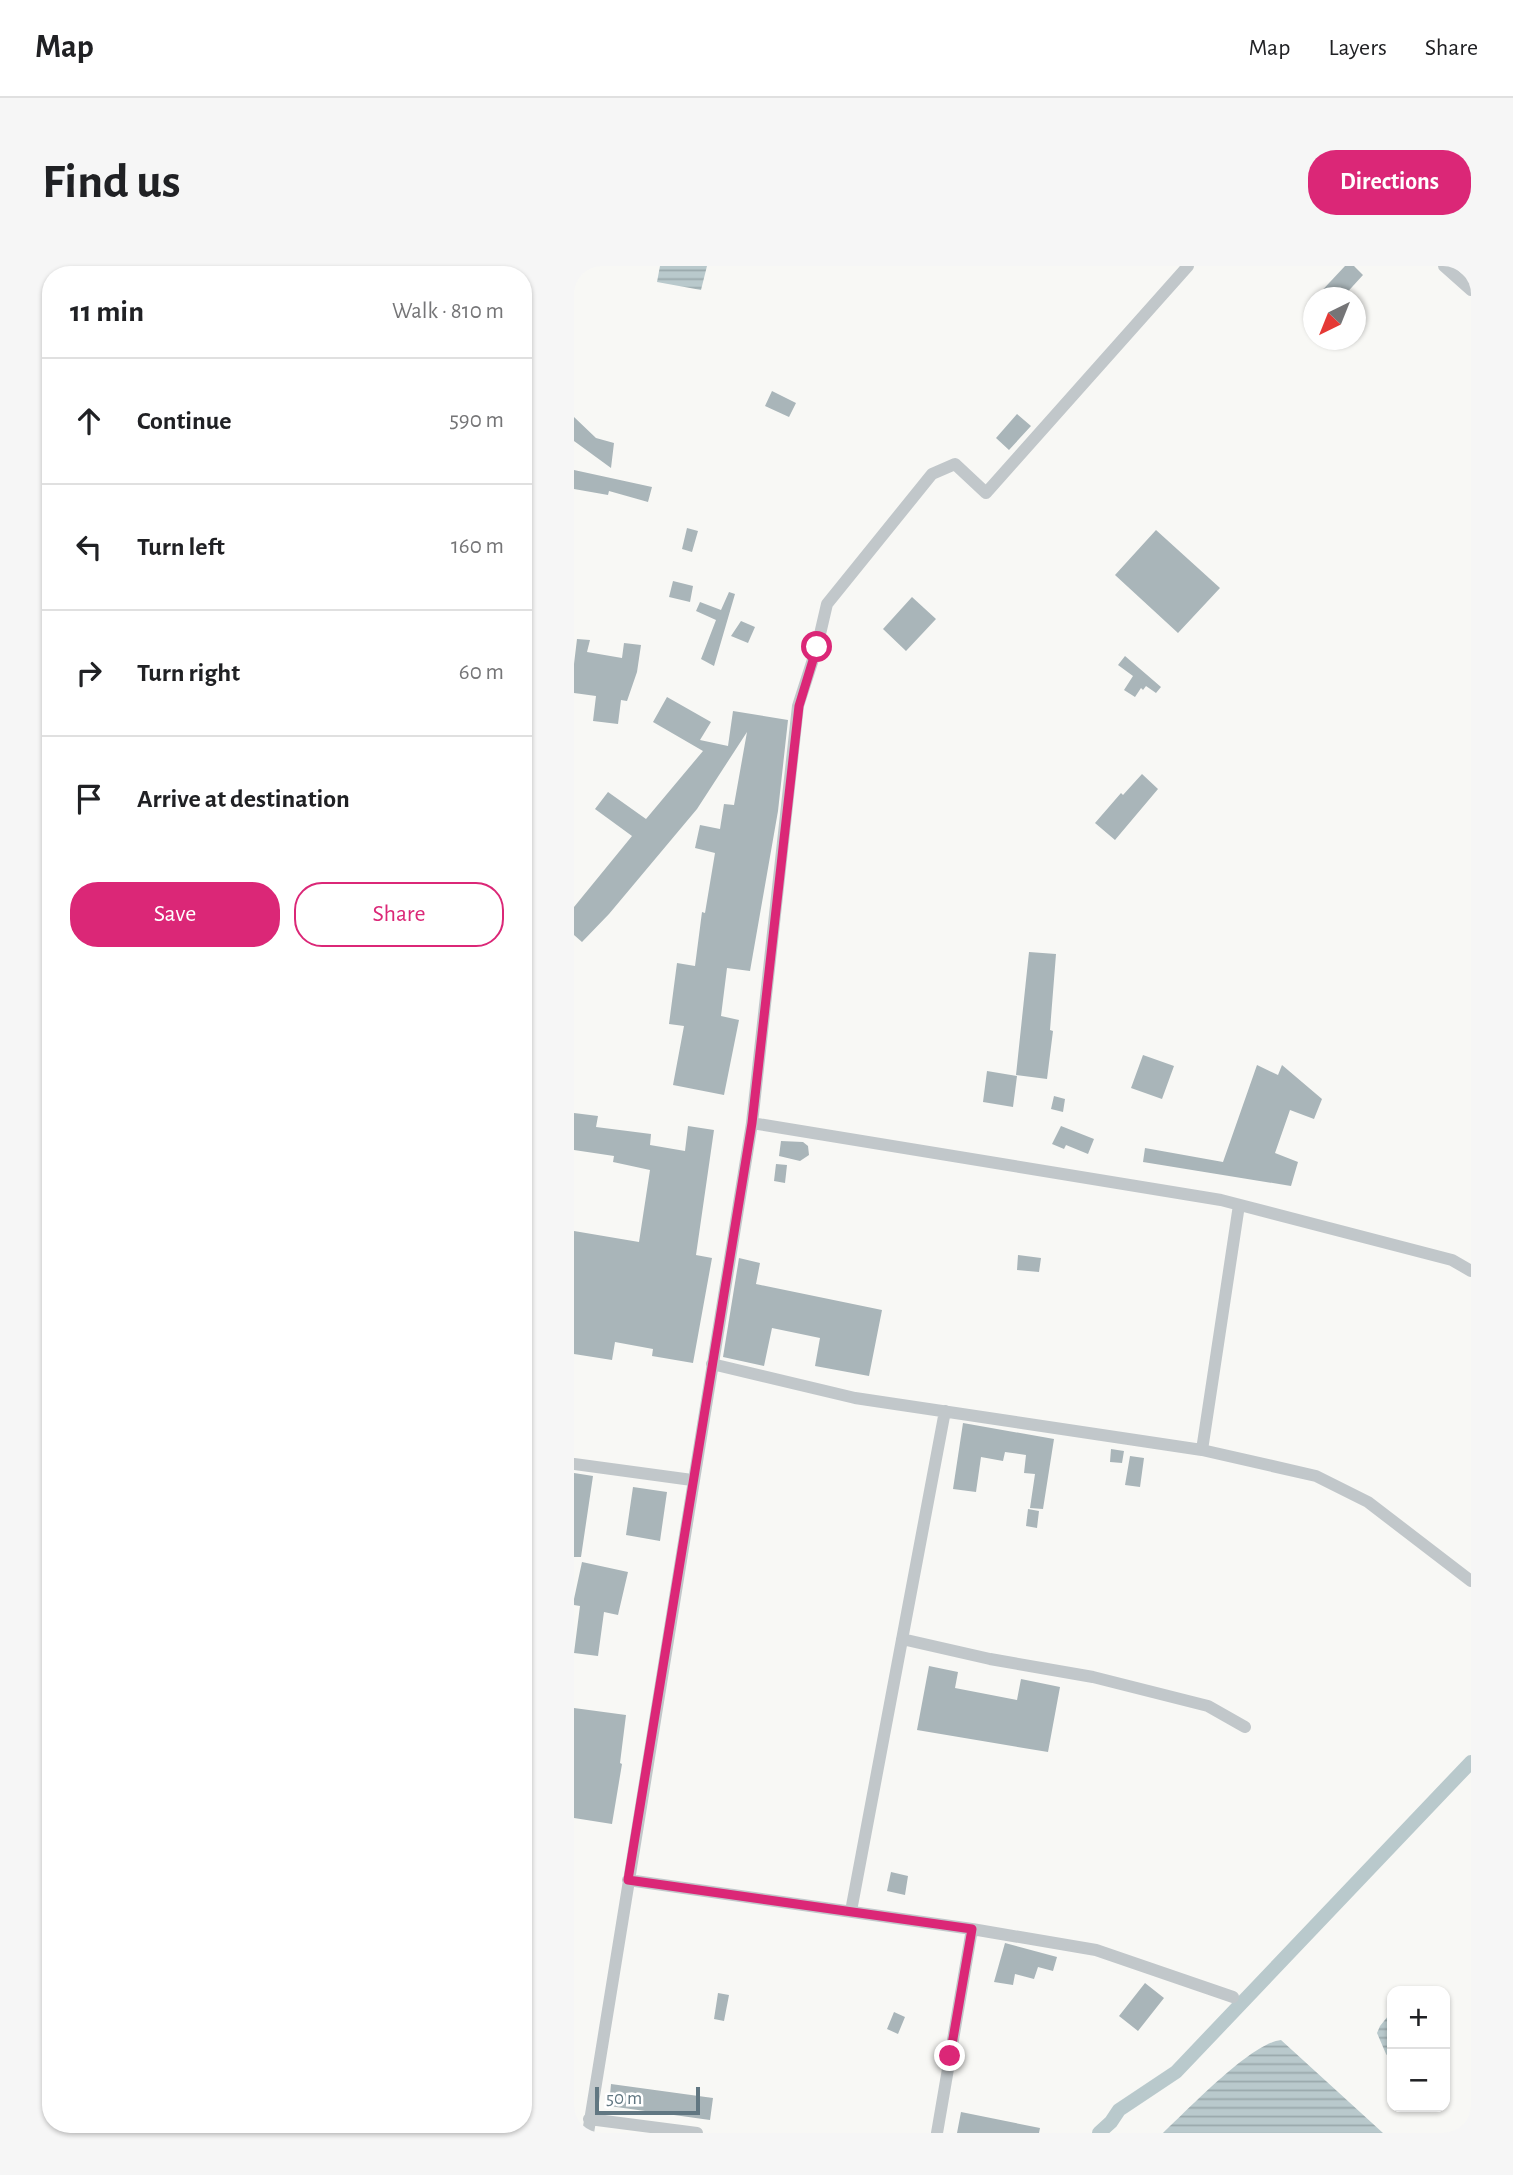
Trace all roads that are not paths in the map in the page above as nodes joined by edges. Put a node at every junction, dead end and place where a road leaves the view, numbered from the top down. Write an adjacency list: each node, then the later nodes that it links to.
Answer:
1 (1188, 266): 4 (street)
2 (1444, 266): 3 (street)
3 (1471, 290)
4 (752, 1123): 5 (street); 7 (street)
5 (1239, 1205): 6 (street); 9 (street)
6 (1471, 1271)
7 (712, 1364): 8 (street); 11 (street)
8 (945, 1411): 9 (street); 13 (street)
9 (1202, 1450): 12 (street)
10 (574, 1464): 11 (street)
11 (692, 1480): 15 (street)
12 (1471, 1581)
13 (902, 1639): 14 (street); 16 (street)
14 (1245, 1727)
15 (628, 1880): 16 (street); 19 (street)
16 (850, 1912): 17 (street)
17 (972, 1929): 18 (street); 22 (street)
18 (1233, 1997)
19 (589, 2119): 20 (street); 21 (street)
20 (588, 2133)
21 (697, 2133)
22 (937, 2133)

